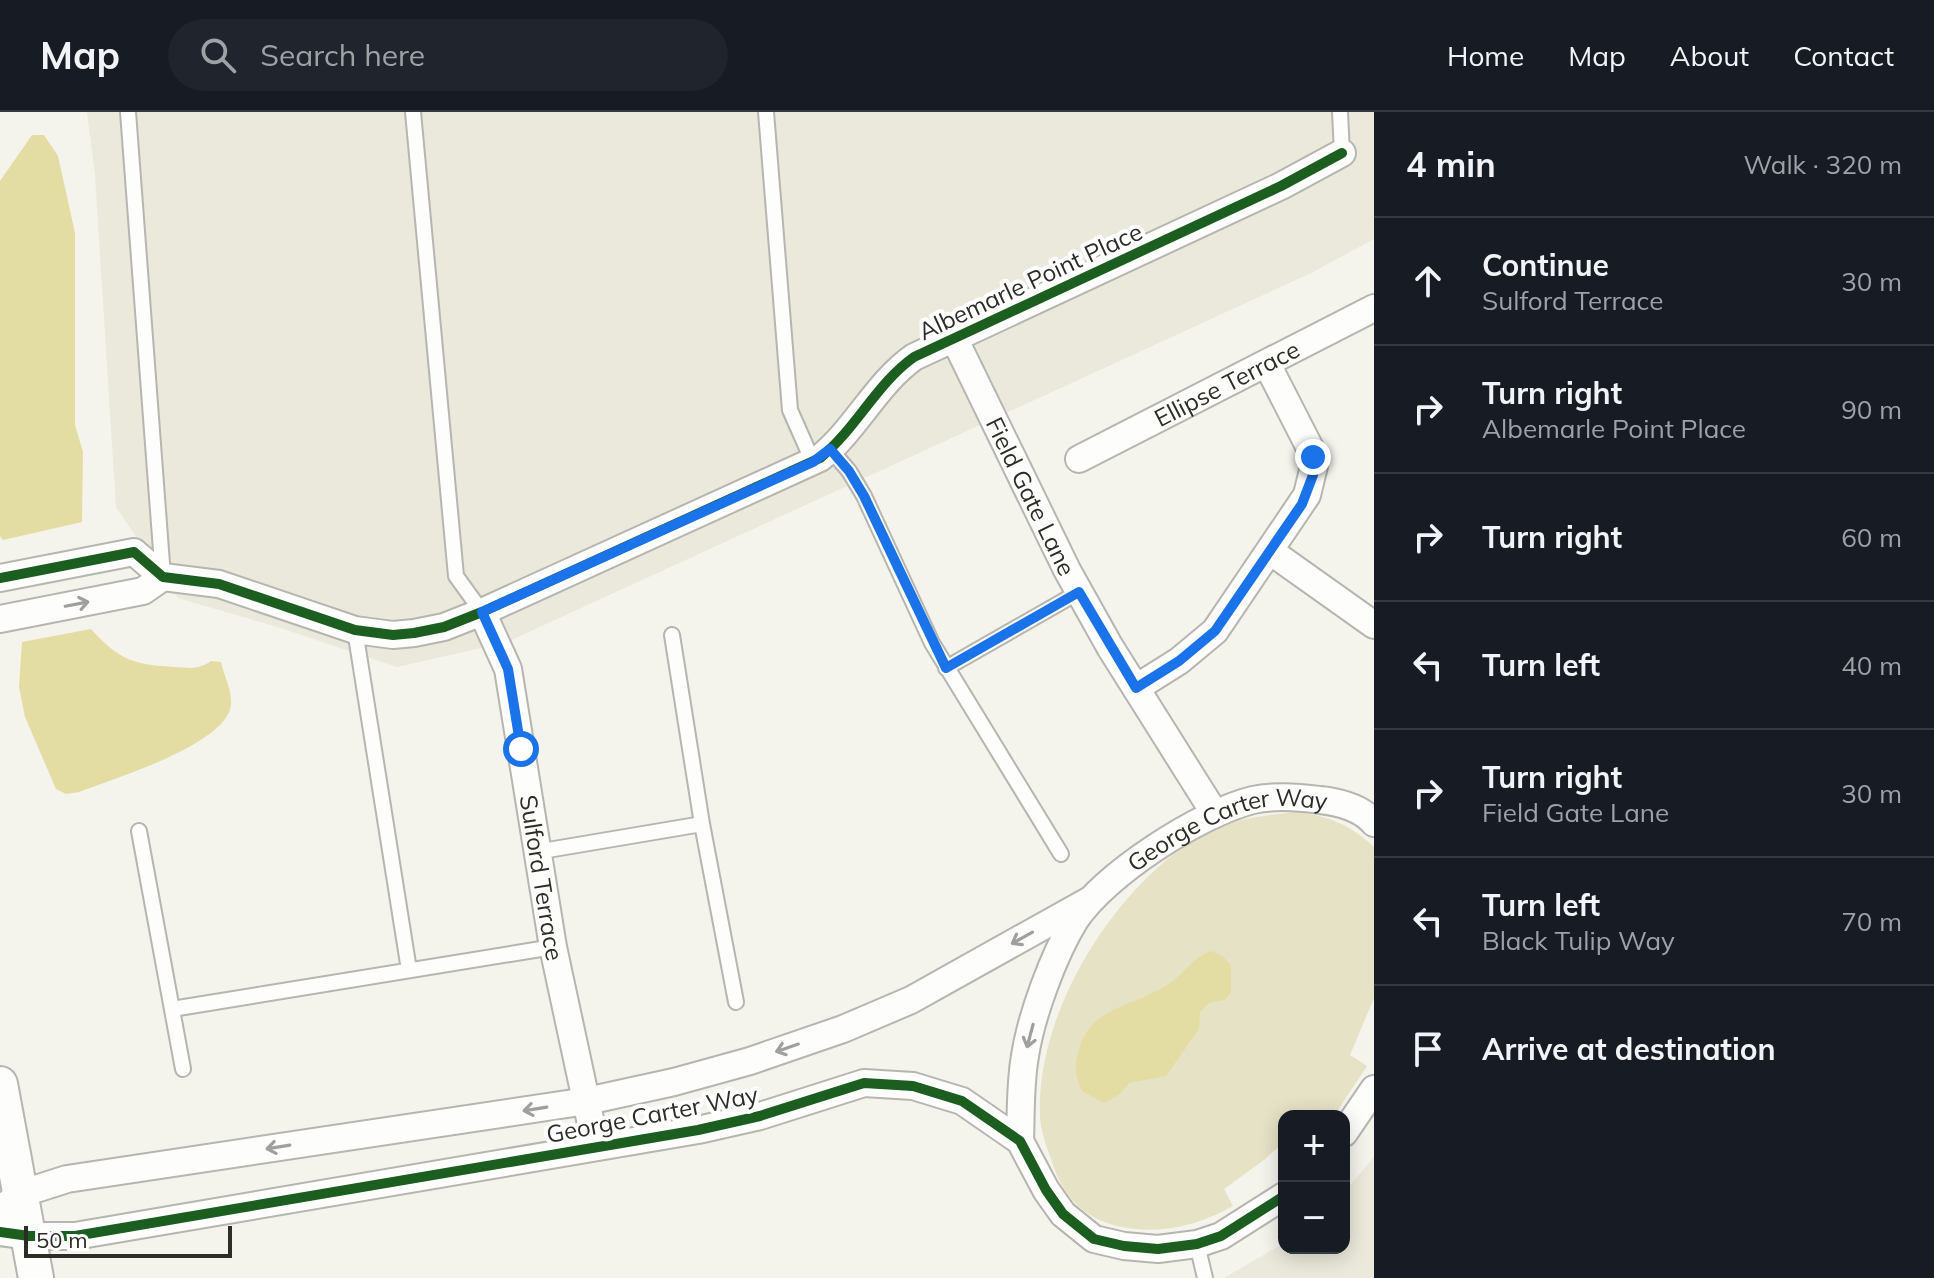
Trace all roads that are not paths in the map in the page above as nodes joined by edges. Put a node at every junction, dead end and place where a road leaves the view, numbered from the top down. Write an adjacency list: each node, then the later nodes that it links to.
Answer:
1 (128, 112): 12 (lane)
2 (413, 112): 15 (lane)
3 (766, 112): 9 (lane)
4 (1340, 112): 5 (lane)
5 (1342, 153): 7 (street, Albemarle Point Place)
6 (1374, 308): 8 (street, Ellipse Terrace)
7 (954, 338): 9 (street, Albemarle Point Place); 14 (street, Field Gate Lane)
8 (1267, 364): 10 (street, Ellipse Terrace); 11 (street)
9 (822, 456): 15 (street, Albemarle Point Place); 20 (lane)
10 (1079, 459)
11 (1270, 551): 17 (street); 21 (street)
12 (163, 577): 13 (street); 16 (street, one-way to 12); 18 (street, Albemarle Point Place)
13 (0, 578)
14 (1079, 592): 20 (lane); 21 (street, Field Gate Lane)
15 (482, 612): 18 (street, Albemarle Point Place); 26 (street, Sulford Terrace)
16 (0, 619)
17 (1374, 625)
18 (355, 630): 30 (lane)
19 (672, 635): 24 (lane)
20 (946, 668): 27 (lane)
21 (1136, 688): 22 (street, Field Gate Lane)
22 (1215, 814): 23 (street, George Carter Way); 28 (street, George Carter Way)
23 (1374, 823)
24 (702, 824): 26 (lane); 31 (lane)
25 (139, 831): 32 (lane)
26 (536, 852): 29 (street, Sulford Terrace)
27 (1061, 854)
28 (1090, 900): 36 (street, George Carter Way, one-way to 36); 38 (street, George Carter Way, one-way to 38)
29 (553, 947): 30 (lane); 36 (street, Sulford Terrace)
30 (409, 970): 32 (lane)
31 (736, 1002)
32 (172, 1009): 33 (lane)
33 (183, 1069)
34 (0, 1084): 41 (street)
35 (1374, 1089): 37 (street)
36 (587, 1101): 39 (street, Sulford Terrace); 41 (street, George Carter Way, one-way to 41)
37 (1350, 1124)
38 (1020, 1141): 39 (street, George Carter Way); 43 (street, George Carter Way)
39 (596, 1147): 42 (street, George Carter Way)
40 (1278, 1200): 43 (street, George Carter Way)
41 (10, 1202): 42 (street)
42 (14, 1234): 44 (street)
43 (1197, 1244): 45 (lane)
44 (36, 1278)
45 (1205, 1278)

